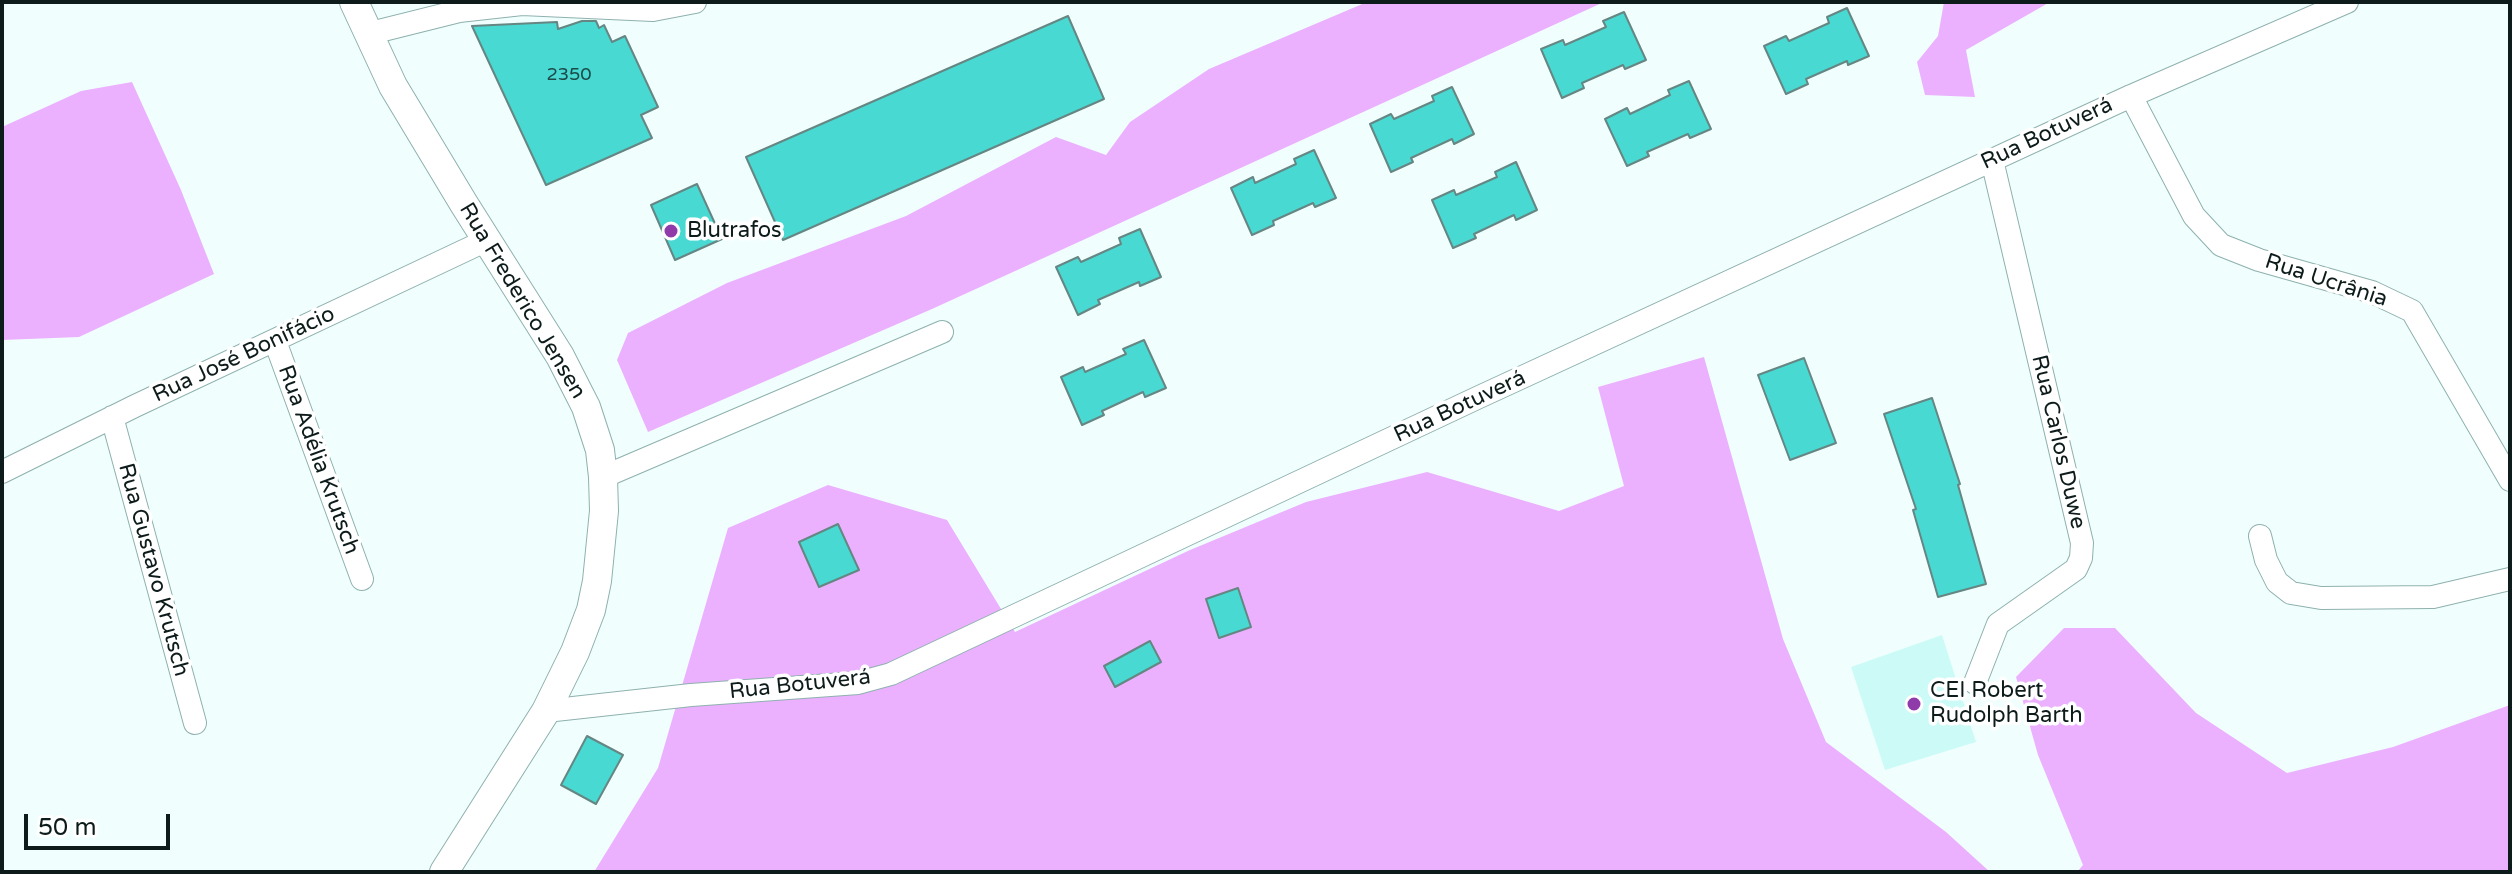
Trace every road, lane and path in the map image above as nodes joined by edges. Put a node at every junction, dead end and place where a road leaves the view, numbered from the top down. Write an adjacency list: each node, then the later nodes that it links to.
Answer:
1 (354, 2): 4 (main road, Rua Frederico Jensen)
2 (695, 2): 4 (street)
3 (2347, 2): 5 (street, Rua Botuverá)
4 (367, 34): 7 (main road, Rua Frederico Jensen)
5 (2131, 96): 6 (street, Rua Botuverá); 13 (street, Rua Ucrânia)
6 (1992, 160): 17 (street, Rua Carlos Duwe); 18 (street, Rua Botuverá)
7 (487, 240): 9 (street, Rua José Bonifácio); 12 (main road, Rua Frederico Jensen)
8 (942, 332): 12 (street)
9 (275, 341): 10 (street, Rua José Bonifácio); 15 (street, Rua Adélia Krutsch)
10 (112, 417): 11 (street, Rua José Bonifácio); 19 (street, Rua Gustavo Krutsch)
11 (2, 472)
12 (603, 477): 18 (main road, Rua Frederico Jensen)
13 (2510, 480)
14 (2260, 536): 16 (street)
15 (362, 579)
16 (2510, 579)
17 (1975, 683)
18 (546, 711): 20 (main road, Rua Frederico Jensen)
19 (195, 723)
20 (444, 872)

